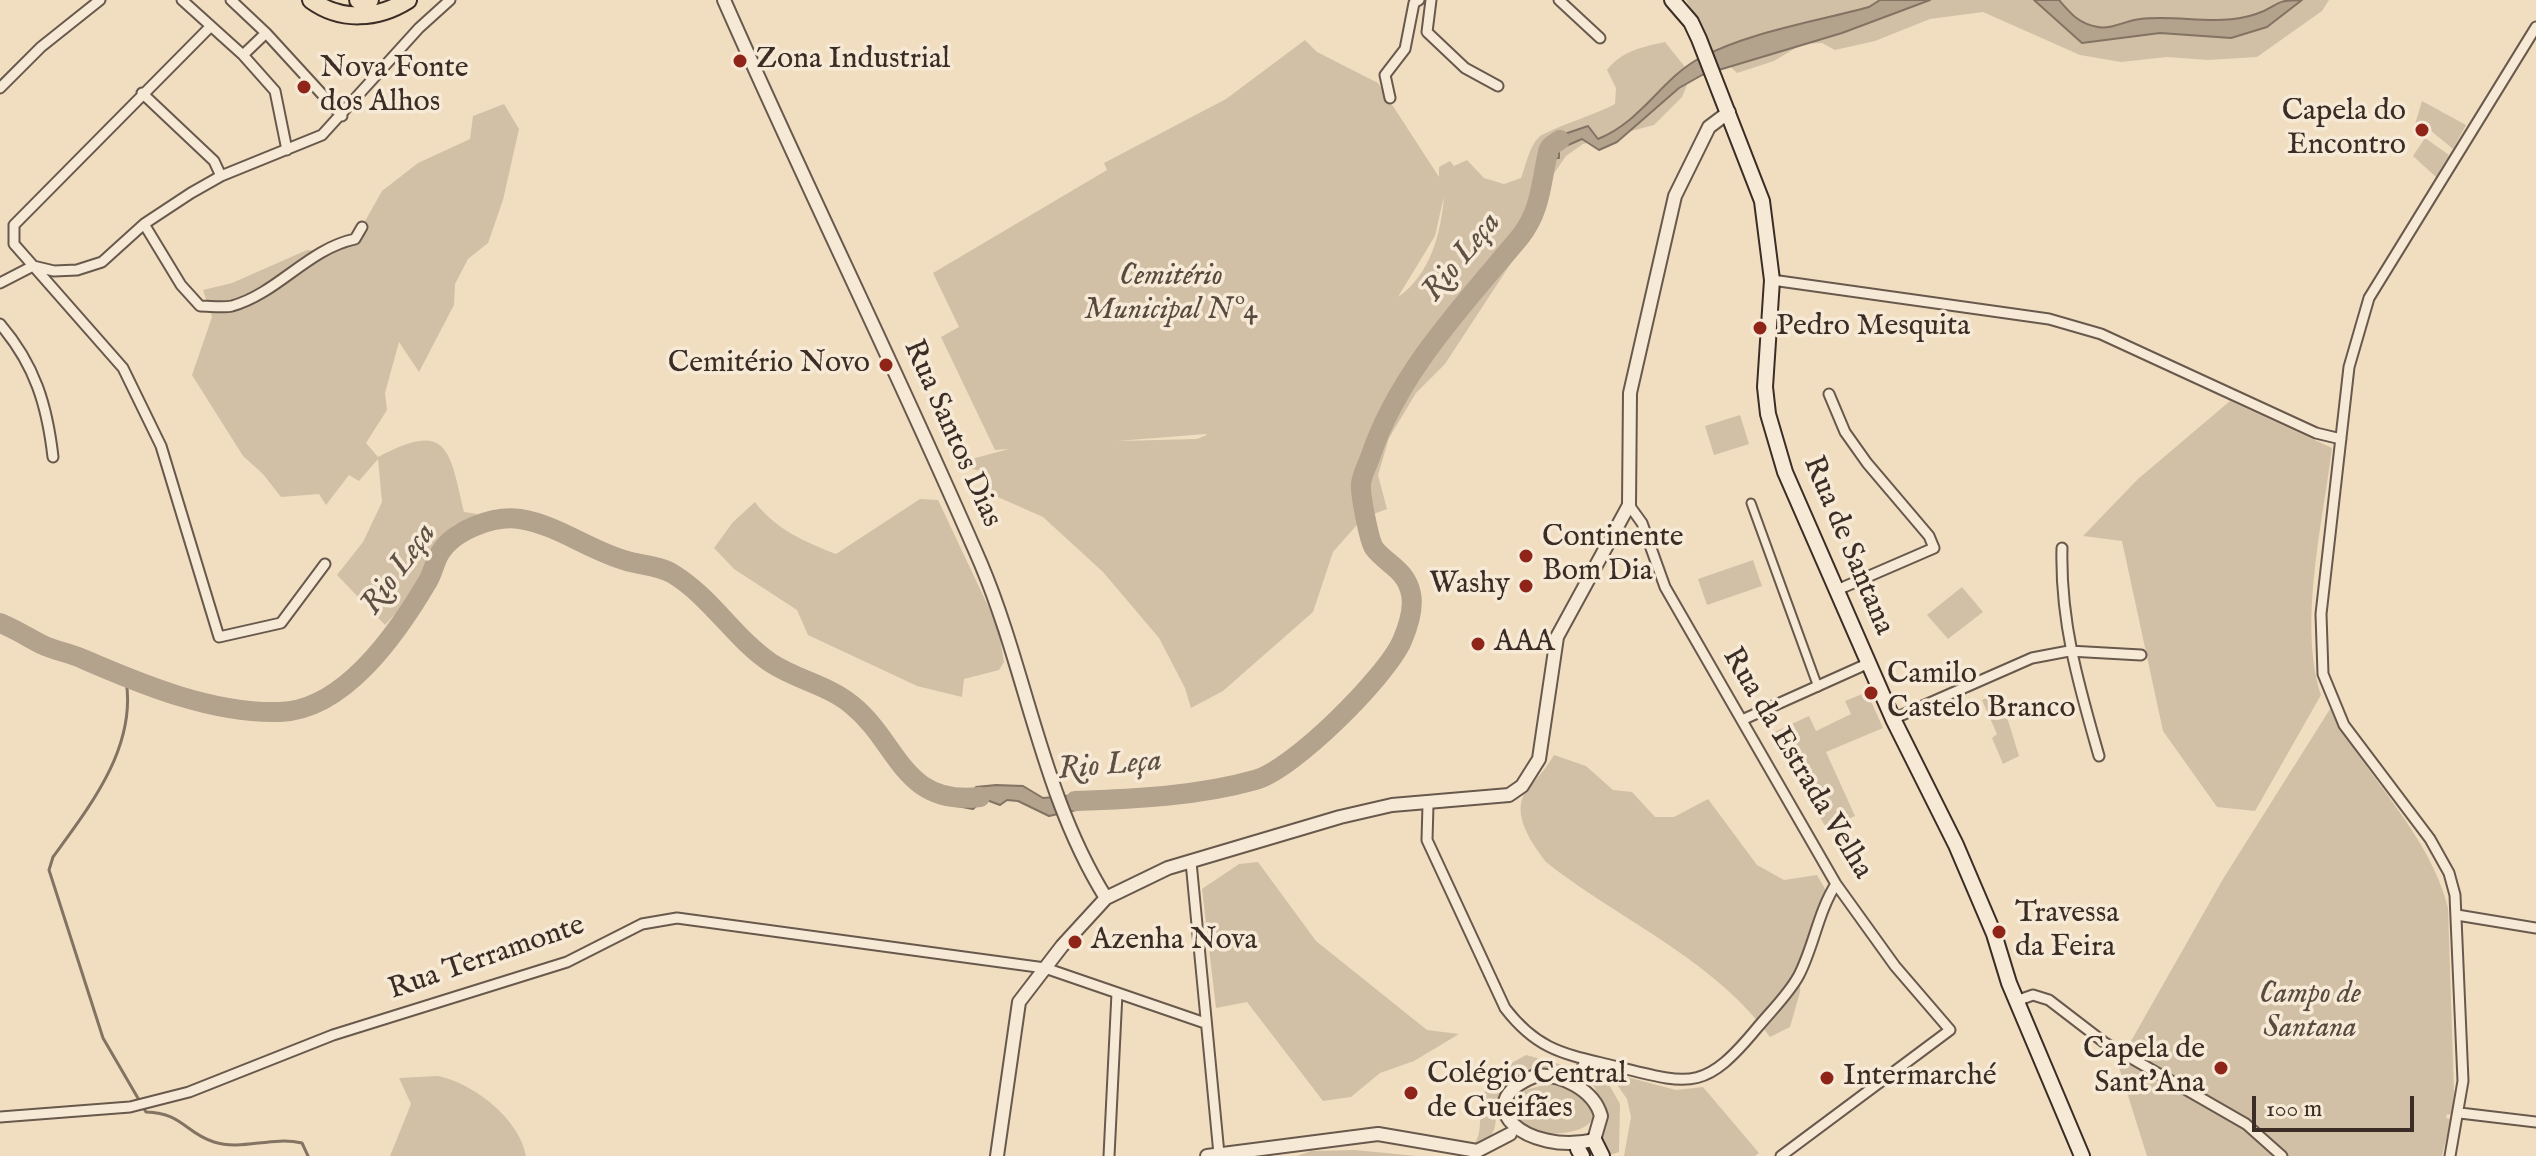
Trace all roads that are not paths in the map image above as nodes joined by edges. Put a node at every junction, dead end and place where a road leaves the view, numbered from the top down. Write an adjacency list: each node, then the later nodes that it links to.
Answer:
1 (100, 0): 20 (street)
2 (182, 0): 15 (street)
3 (231, 0): 16 (street)
4 (311, 0): 7 (highway)
5 (358, 0): 6 (highway)
6 (370, 0)
7 (408, 0)
8 (450, 0): 24 (street)
9 (724, 0): 51 (street, Rua Santos Dias)
10 (1419, 0): 22 (street)
11 (1431, 0): 19 (street)
12 (1559, 0): 17 (street)
13 (1672, 0): 23 (main road, Rua de Santana)
14 (2536, 27): 34 (street)
15 (209, 28): 18 (street); 21 (street)
16 (266, 33): 18 (street); 24 (street)
17 (1600, 38)
18 (243, 55): 25 (street)
19 (1498, 86)
20 (0, 88)
21 (142, 93): 26 (street); 29 (street)
22 (1390, 98)
23 (1729, 112): 30 (main road, Rua de Santana); 37 (street)
24 (342, 116): 25 (street)
25 (287, 150): 26 (street)
26 (221, 176): 27 (street)
27 (144, 224): 28 (street); 29 (street)
28 (362, 227)
29 (33, 266): 31 (street); 39 (street)
30 (1772, 280): 34 (street); 40 (main road, Rua de Santana)
31 (0, 283)
32 (0, 324): 35 (street)
33 (1829, 394): 40 (street)
34 (2341, 439): 52 (street)
35 (53, 457)
36 (1751, 503): 44 (street)
37 (1629, 505): 46 (street, Rua da Estrada Velha); 48 (street)
38 (2062, 548): 41 (street)
39 (325, 564)
40 (1837, 590): 43 (main road, Rua de Santana)
41 (2069, 651): 42 (street); 45 (street); 47 (street)
42 (2141, 655)
43 (1869, 663): 44 (street); 45 (main road, Rua de Santana)
44 (1818, 687): 46 (street)
45 (1893, 719): 56 (main road, Rua de Santana)
46 (1742, 720): 50 (street, Rua da Estrada Velha)
47 (2099, 756)
48 (1428, 805): 49 (street); 58 (street)
49 (1191, 862): 51 (street); 57 (street)
50 (1836, 884): 58 (street); 70 (street, Rua da Estrada Velha)
51 (1106, 898): 54 (street)
52 (2457, 915): 53 (street); 60 (street)
53 (2536, 928)
54 (1045, 968): 55 (street, Rua Terramonte); 61 (street, Rua Terramonte); 67 (street)
55 (1117, 993): 57 (street, Rua Terramonte); 68 (street)
56 (2016, 1001): 71 (main road, Rua de Santana); 72 (street)
57 (1205, 1023): 66 (street)
58 (1585, 1060): 59 (street)
59 (1576, 1086): 63 (street); 64 (street)
60 (2460, 1113): 62 (street); 73 (street)
61 (0, 1117)
62 (2536, 1122)
63 (1510, 1134): 65 (street); 66 (street)
64 (1594, 1140): 65 (street); 69 (main road)
65 (1580, 1153)
66 (1213, 1155)
67 (997, 1156)
68 (1109, 1156)
69 (1602, 1156)
70 (1781, 1156)
71 (2082, 1156)
72 (2282, 1156)
73 (2450, 1156)

